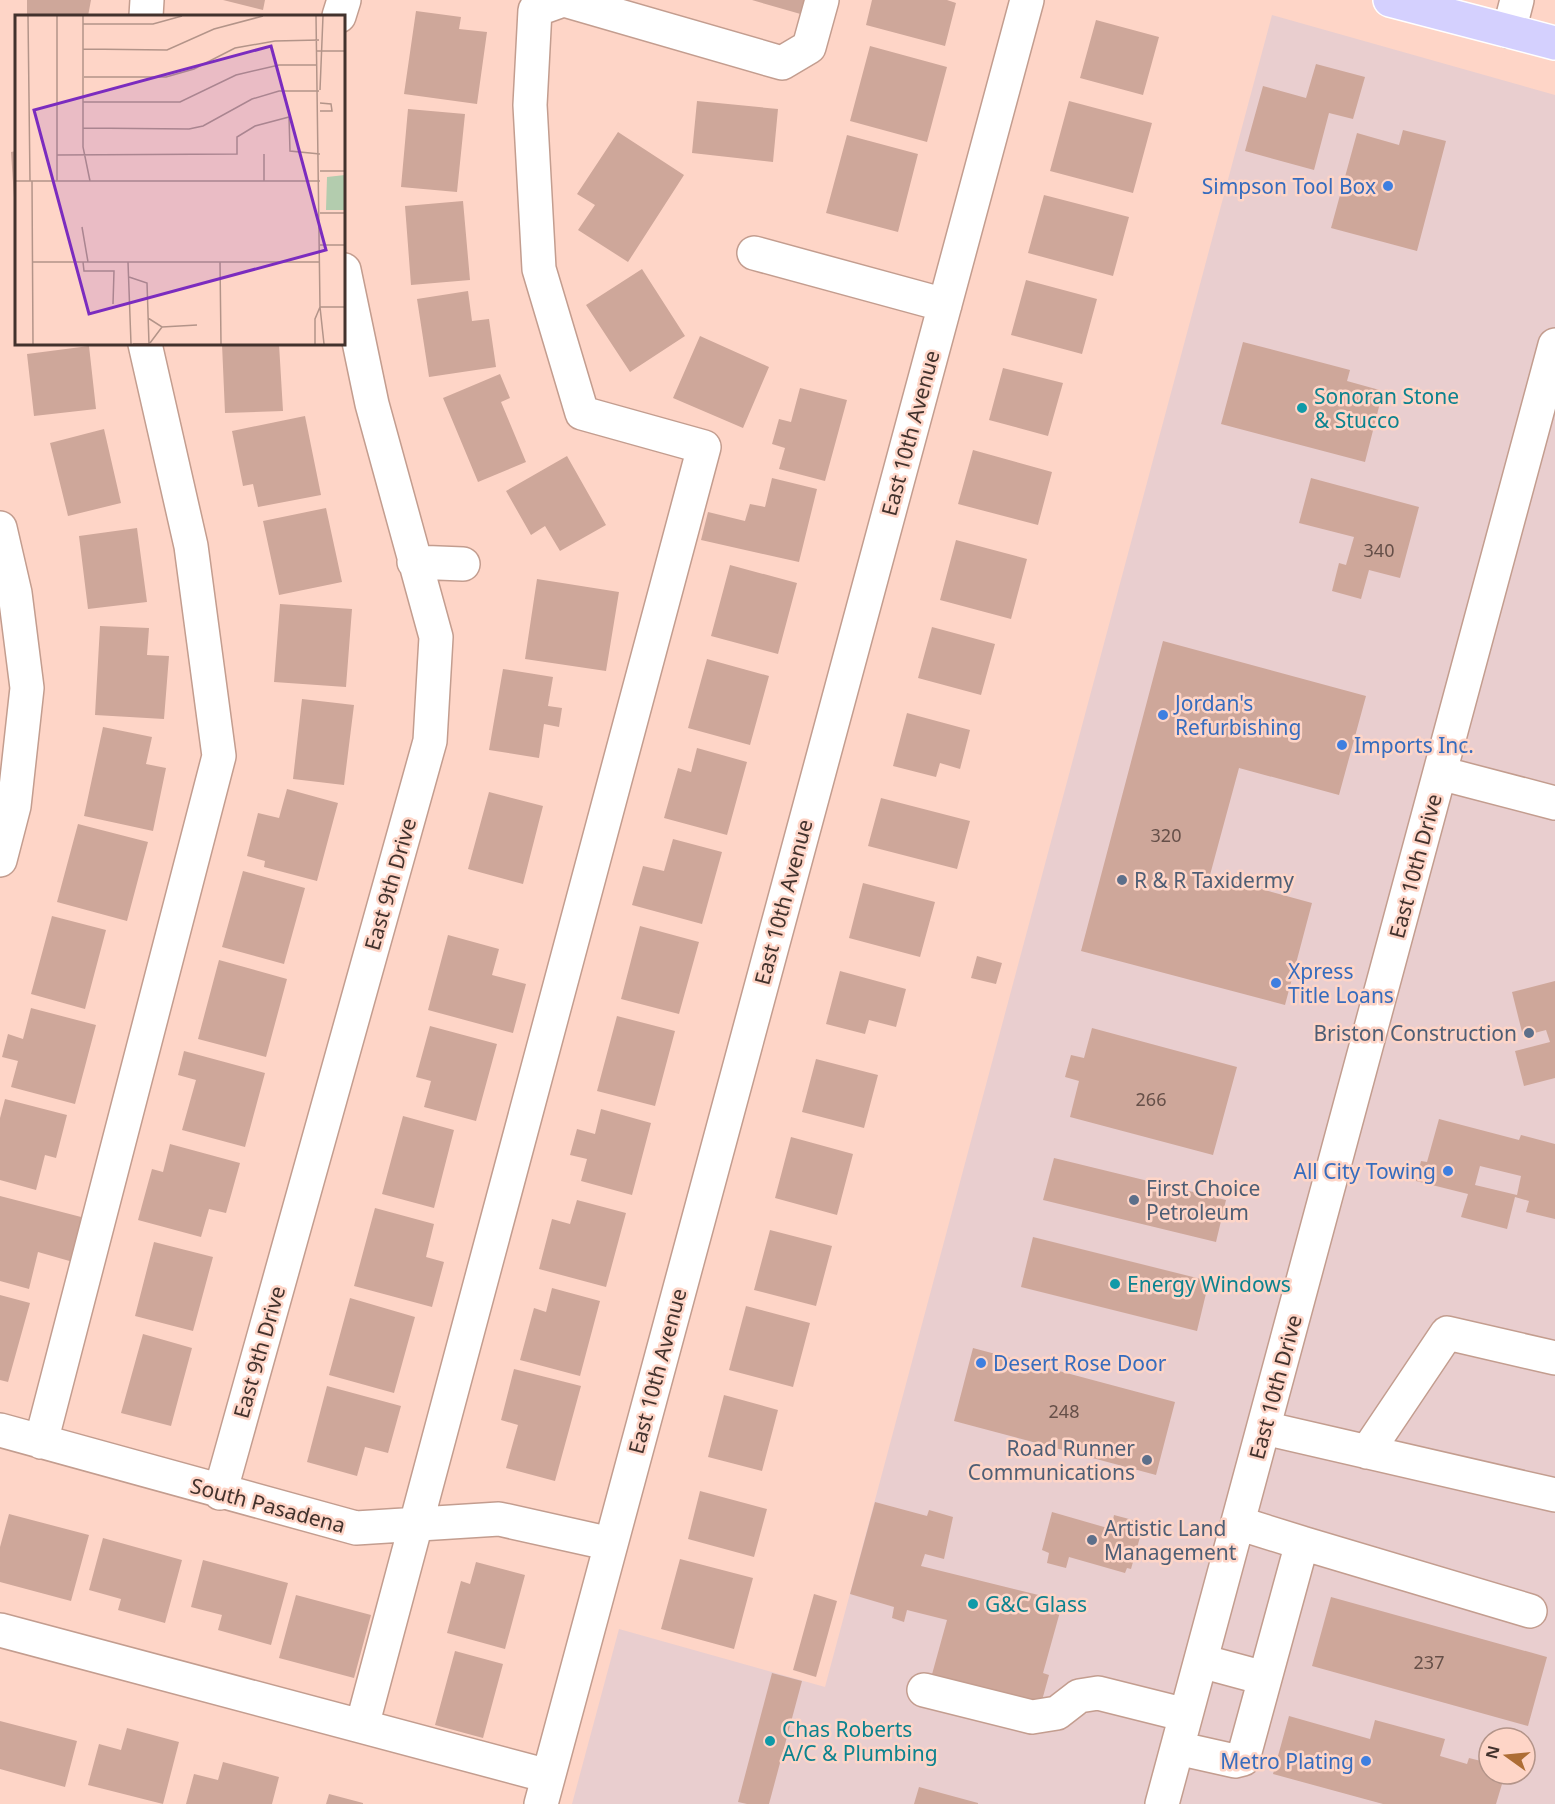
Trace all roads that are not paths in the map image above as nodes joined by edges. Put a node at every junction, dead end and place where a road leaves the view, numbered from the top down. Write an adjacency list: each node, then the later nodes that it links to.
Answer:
1 (147, 0): 7 (street)
2 (344, 0): 8 (street)
3 (564, 0): 4 (street); 30 (street)
4 (822, 0)
5 (1027, 0): 13 (street, East 10th Avenue)
6 (1390, 0): 9 (main road)
7 (146, 15)
8 (339, 15)
9 (1513, 15): 10 (main road)
10 (1555, 43)
11 (754, 253): 13 (street)
12 (345, 275): 17 (street, East 9th Drive)
13 (945, 305): 32 (street, East 10th Avenue)
14 (145, 345): 25 (street)
15 (1555, 345): 19 (street, East 10th Drive)
16 (0, 528): 21 (street)
17 (414, 562): 18 (street); 27 (street, East 9th Drive)
18 (463, 564)
19 (1440, 773): 20 (street); 23 (street, East 10th Drive)
20 (1555, 803)
21 (0, 860)
22 (1555, 1358): 26 (street)
23 (1264, 1428): 26 (street); 29 (street, East 10th Drive)
24 (0, 1430): 25 (street, South Pasadena)
25 (41, 1442): 27 (street, South Pasadena)
26 (1367, 1452): 28 (street)
27 (220, 1492): 30 (street, South Pasadena)
28 (1555, 1495)
29 (1238, 1523): 31 (street); 35 (street, East 10th Drive)
30 (418, 1524): 32 (street, South Pasadena); 39 (street)
31 (1302, 1543): 33 (street); 36 (street)
32 (611, 1544): 41 (street, East 10th Avenue)
33 (1530, 1611)
34 (0, 1630): 39 (street)
35 (1201, 1661): 36 (street); 38 (street, East 10th Drive)
36 (1264, 1678): 40 (street)
37 (924, 1690): 38 (street)
38 (1186, 1715): 40 (street, East 10th Drive)
39 (362, 1726): 41 (street)
40 (1177, 1748): 42 (street, East 10th Drive)
41 (544, 1790)
42 (1162, 1804)

